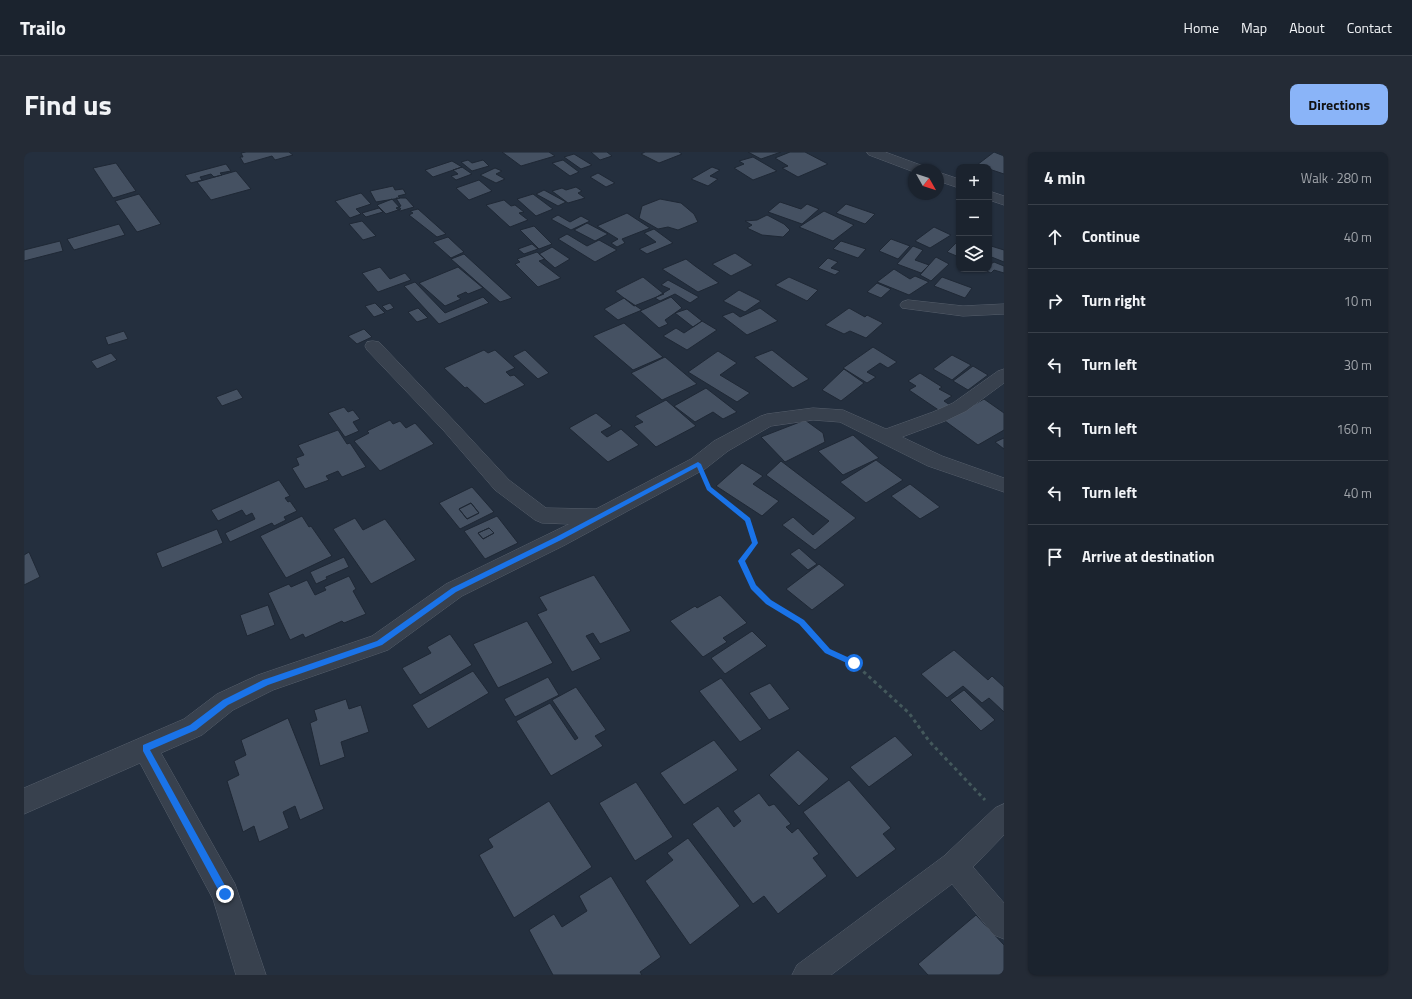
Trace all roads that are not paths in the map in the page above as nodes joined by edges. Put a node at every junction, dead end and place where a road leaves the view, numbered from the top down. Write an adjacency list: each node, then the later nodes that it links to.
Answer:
1 (873, 152): 2 (street)
2 (908, 165)
3 (944, 178): 4 (street)
4 (956, 183)
5 (992, 196): 6 (street)
6 (1004, 201)
7 (908, 305): 8 (street)
8 (1004, 309)
9 (373, 346): 13 (street)
10 (1004, 375): 11 (street)
11 (886, 436): 12 (street); 13 (street)
12 (1004, 485)
13 (597, 517): 14 (street)
14 (145, 748): 15 (street); 19 (street)
15 (24, 801)
16 (1003, 818): 17 (street)
17 (954, 866): 18 (street); 20 (street)
18 (1004, 925)
19 (251, 975)
20 (807, 975)

